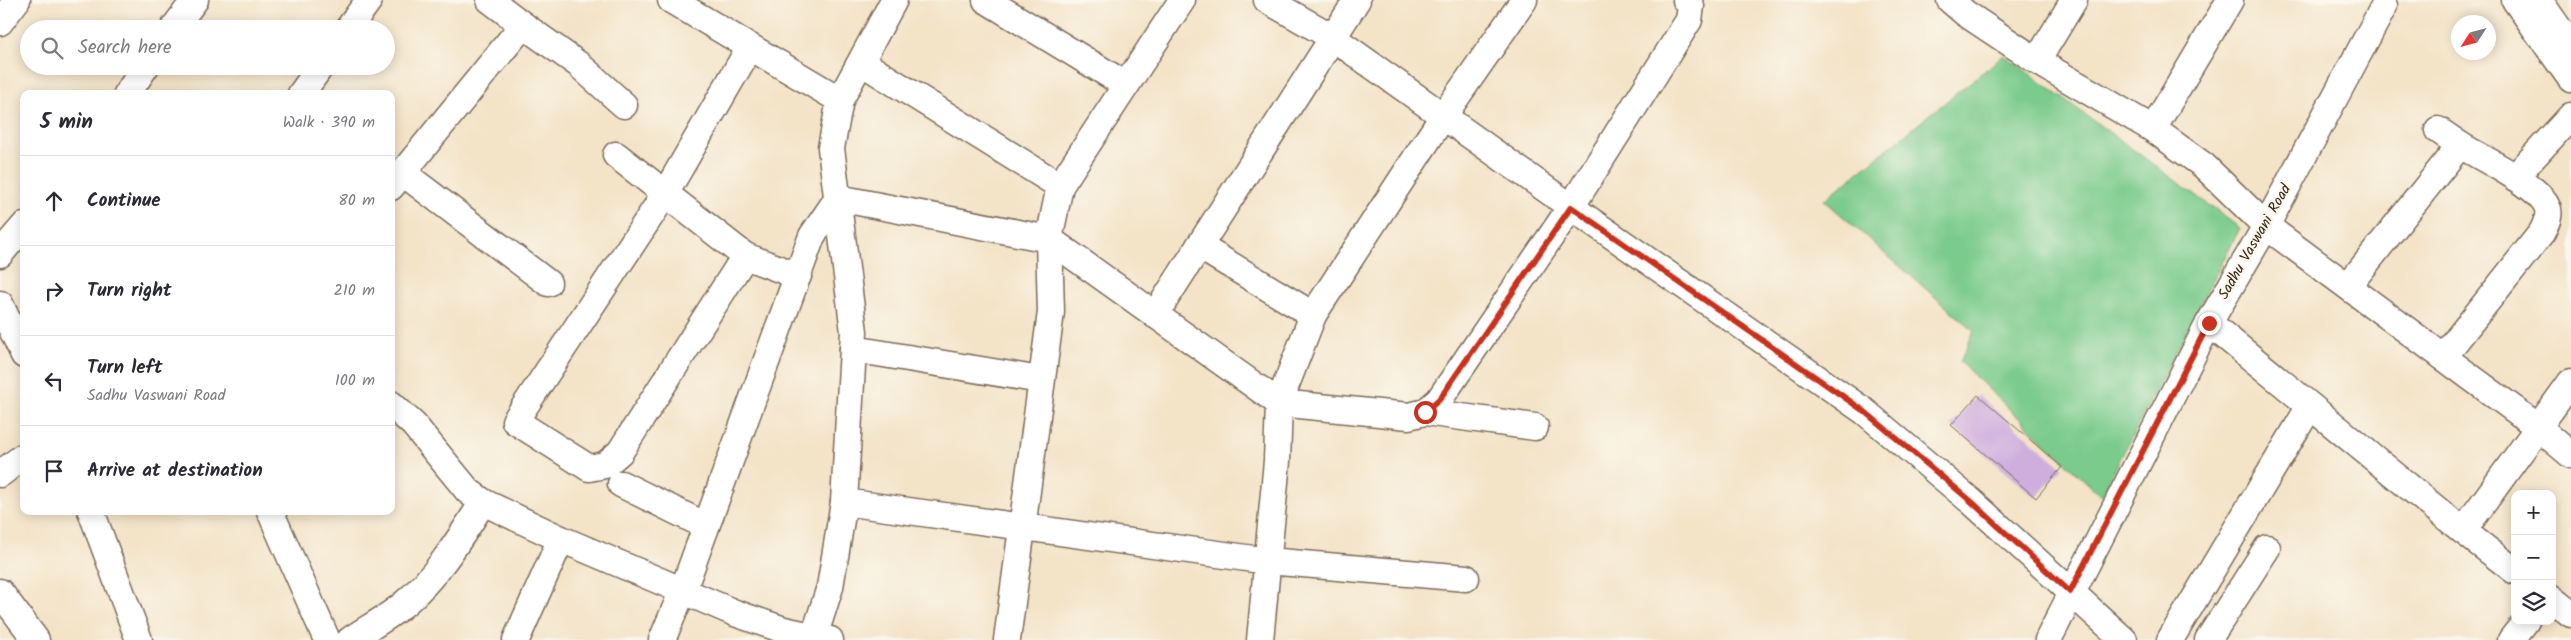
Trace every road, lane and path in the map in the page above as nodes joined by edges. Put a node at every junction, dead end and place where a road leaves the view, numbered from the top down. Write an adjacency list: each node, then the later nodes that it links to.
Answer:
1 (17, 0): 21 (street)
2 (195, 0): 19 (street)
3 (369, 0): 20 (street)
4 (490, 0): 22 (street)
5 (671, 0): 24 (street)
6 (894, 0): 27 (street)
7 (986, 0): 31 (street)
8 (1182, 0): 31 (street)
9 (1267, 0): 23 (street)
10 (1357, 0): 23 (street)
11 (1524, 0): 36 (street)
12 (1686, 0): 47 (street)
13 (1950, 0): 26 (street)
14 (2074, 0): 26 (street)
15 (2230, 0): 38 (street)
16 (2515, 0): 30 (street)
17 (2539, 0): 25 (street)
18 (2388, 2): 48 (street, Sadhu Vaswani Road)
19 (180, 20)
20 (355, 20)
21 (0, 22)
22 (523, 25): 35 (street); 43 (street)
23 (1332, 37): 36 (street); 51 (street)
24 (750, 46): 34 (street); 45 (street)
25 (2571, 46)
26 (2037, 61): 38 (street)
27 (861, 62): 34 (street); 44 (street)
28 (140, 75): 32 (street)
29 (315, 75): 33 (street)
30 (2571, 80)
31 (1126, 85): 44 (street)
32 (130, 90)
33 (304, 90)
34 (840, 100): 46 (street)
35 (624, 105)
36 (1444, 115): 47 (street); 59 (street)
37 (2571, 116): 42 (street)
38 (2153, 129): 48 (street)
39 (2438, 130): 40 (street)
40 (2460, 145): 42 (street); 56 (street)
41 (616, 155): 45 (street)
42 (2515, 177): 63 (street)
43 (397, 180): 55 (street)
44 (1060, 186): 50 (street)
45 (665, 194): 53 (street); 53 (street)
46 (838, 198): 50 (street); 54 (street); 62 (street)
47 (1571, 207): 69 (street); 90 (street)
48 (2266, 226): 56 (street); 60 (street, Sadhu Vaswani Road)
49 (20, 231): 52 (street)
50 (1049, 239): 58 (street); 64 (street)
51 (1199, 246): 58 (street); 59 (street)
52 (0, 254)
53 (745, 256): 54 (street)
54 (798, 276): 80 (street)
55 (548, 283)
56 (2348, 286): 63 (street)
57 (0, 304): 61 (street)
58 (1155, 315): 66 (street)
59 (1313, 315): 66 (street)
60 (2209, 323): 67 (street); 90 (street, Sadhu Vaswani Road)
61 (20, 346)
62 (853, 349): 64 (street); 77 (street)
63 (2443, 357): 71 (street)
64 (1041, 380): 81 (street)
65 (2571, 382): 71 (street)
66 (1279, 403): 69 (street); 85 (street)
67 (2310, 406): 82 (street); 105 (street)
68 (395, 408): 76 (street)
69 (1425, 412): 70 (street)
70 (1535, 427)
71 (2538, 427): 72 (street); 82 (street)
72 (2571, 455)
73 (20, 459): 74 (street)
74 (0, 474)
75 (621, 484): 80 (street)
76 (482, 502): 83 (street); 98 (street)
77 (844, 502): 81 (street); 94 (street)
78 (92, 515): 96 (street)
79 (272, 515): 97 (street)
80 (706, 526): 88 (street)
81 (1023, 526): 85 (street); 101 (street)
82 (2463, 531): 86 (street)
83 (561, 539): 88 (street); 99 (street)
84 (2267, 548): 106 (street)
85 (1268, 561): 87 (street); 102 (street)
86 (2511, 567)
87 (1466, 578)
88 (683, 590): 94 (street); 100 (street)
89 (0, 592): 95 (street)
90 (2070, 592): 103 (street, Sadhu Vaswani Road); 104 (street)
91 (2556, 602): 92 (street)
92 (2571, 614)
93 (2523, 625): 107 (street)
94 (819, 639)
95 (36, 640)
96 (139, 640)
97 (327, 640)
98 (350, 640)
99 (516, 640)
100 (662, 640)
101 (1007, 640)
102 (1260, 640)
103 (2048, 640)
104 (2124, 640)
105 (2170, 640)
106 (2208, 640)
107 (2511, 640)

